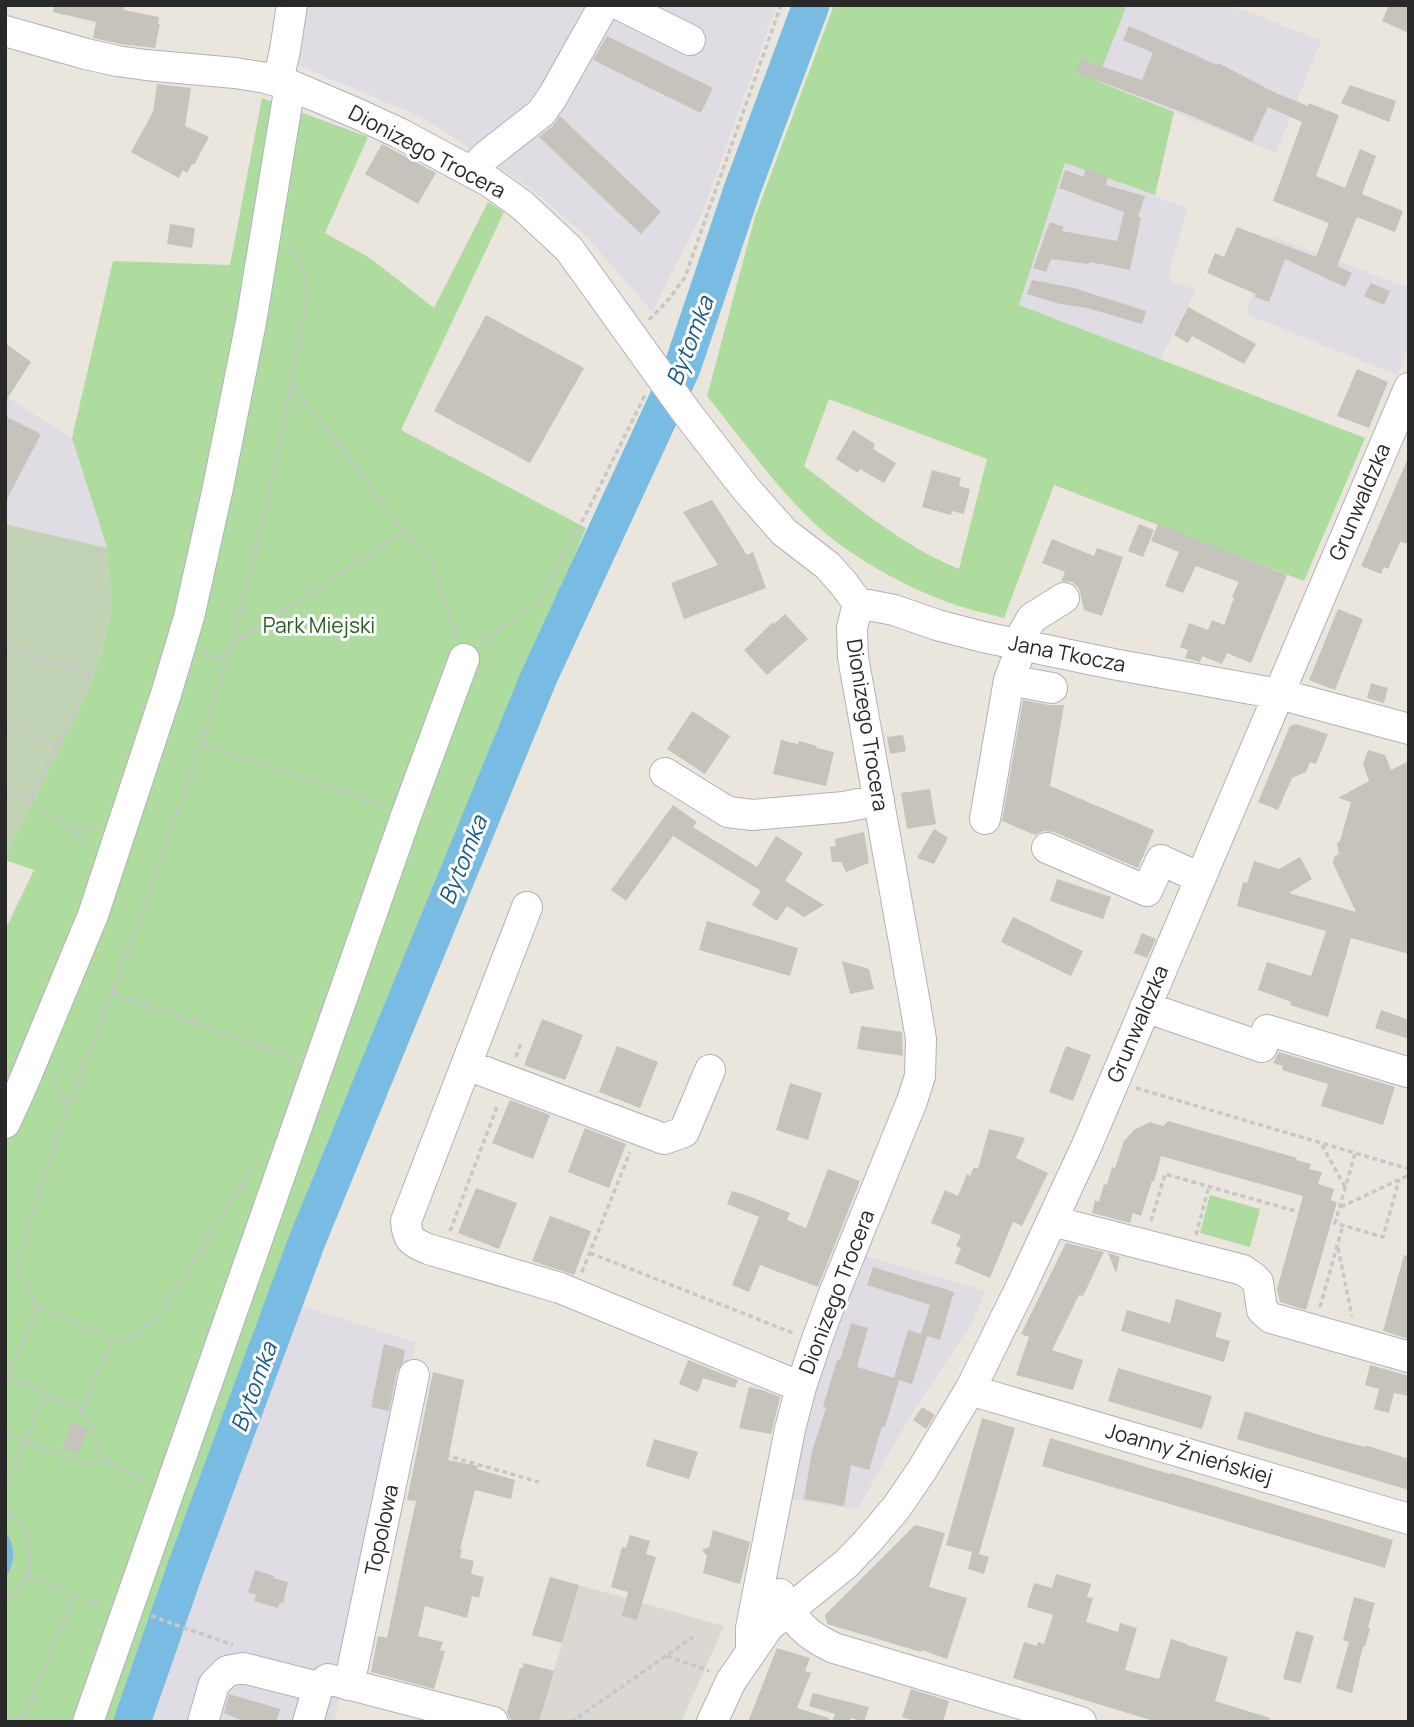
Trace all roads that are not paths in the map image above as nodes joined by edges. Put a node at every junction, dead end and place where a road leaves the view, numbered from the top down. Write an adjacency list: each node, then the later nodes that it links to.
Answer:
1 (292, 5): 6 (street)
2 (604, 5): 7 (street)
3 (620, 5): 5 (street)
4 (5, 31): 6 (street, Dionizego Trocera)
5 (690, 40)
6 (284, 83): 7 (street, Dionizego Trocera); 27 (street)
7 (471, 171): 10 (street, Dionizego Trocera)
8 (1409, 388): 15 (street, Grunwaldzka)
9 (1065, 598): 11 (street)
10 (858, 603): 11 (street, Jana Tkocza); 18 (street, Dionizego Trocera)
11 (1020, 645): 13 (street); 15 (street, Jana Tkocza)
12 (464, 659): 38 (street)
13 (1009, 680): 14 (street); 19 (street)
14 (1052, 688)
15 (1279, 694): 16 (street, Jana Tkocza); 21 (street, Grunwaldzka)
16 (1409, 729)
17 (665, 773): 18 (street)
18 (879, 800): 31 (street, Dionizego Trocera)
19 (985, 819)
20 (1047, 848): 21 (street)
21 (1200, 878): 23 (street, Grunwaldzka)
22 (527, 907): 24 (street)
23 (1145, 1007): 26 (street); 28 (street, Grunwaldzka)
24 (467, 1065): 25 (street); 31 (street)
25 (710, 1070)
26 (1407, 1072)
27 (5, 1123)
28 (1052, 1221): 29 (street); 32 (street, Grunwaldzka)
29 (1409, 1357)
30 (414, 1376): 37 (street, Topolowa)
31 (801, 1387): 34 (street, Dionizego Trocera)
32 (970, 1390): 33 (street, Joanny Żnieńskiej); 35 (street, Grunwaldzka)
33 (1409, 1519)
34 (766, 1558): 35 (street); 36 (street, Dionizego Trocera)
35 (788, 1609): 36 (street, Grunwaldzka); 43 (street)
36 (751, 1651): 42 (street, Grunwaldzka)
37 (332, 1684): 39 (street); 40 (street, Topolowa); 41 (street)
38 (88, 1722)
39 (203, 1722)
40 (308, 1722)
41 (493, 1722)
42 (712, 1722)
43 (1081, 1722)

